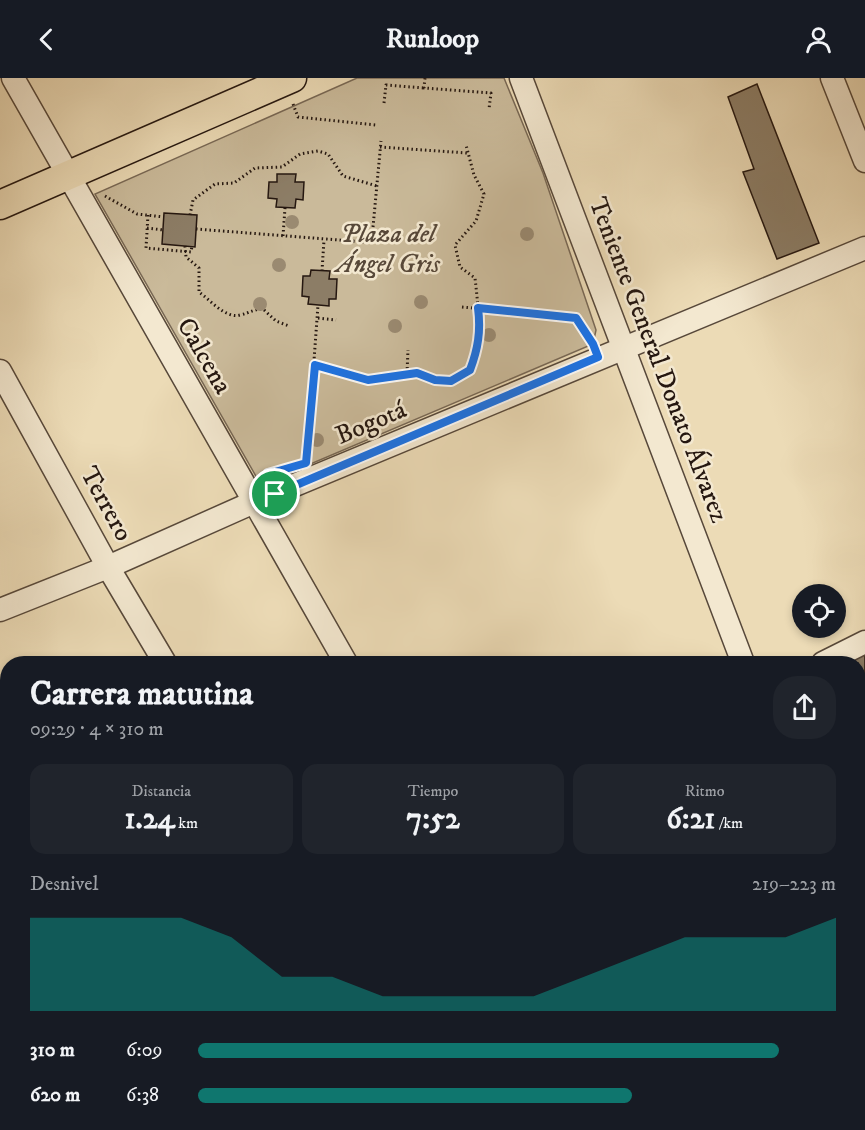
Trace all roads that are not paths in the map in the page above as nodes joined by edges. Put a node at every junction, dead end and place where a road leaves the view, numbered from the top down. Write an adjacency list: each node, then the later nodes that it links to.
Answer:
1 (13, 78): 6 (street, Calcena)
2 (521, 78): 9 (street, Teniente General Donato Álvarez)
3 (832, 78): 5 (street)
4 (293, 88): 6 (main road)
5 (865, 161)
6 (77, 171): 7 (main road); 11 (street, Calcena)
7 (0, 205)
8 (865, 248): 9 (street, Bogotá)
9 (624, 347): 11 (street, Bogotá); 17 (street, Teniente General Donato Álvarez)
10 (0, 371): 12 (street, Terrero)
11 (254, 502): 12 (street, Bogotá); 16 (street, Calcena)
12 (108, 567): 13 (street, Bogotá); 15 (street, Terrero)
13 (0, 610)
14 (865, 642): 18 (street)
15 (161, 656)
16 (342, 656)
17 (740, 656)
18 (837, 656)

